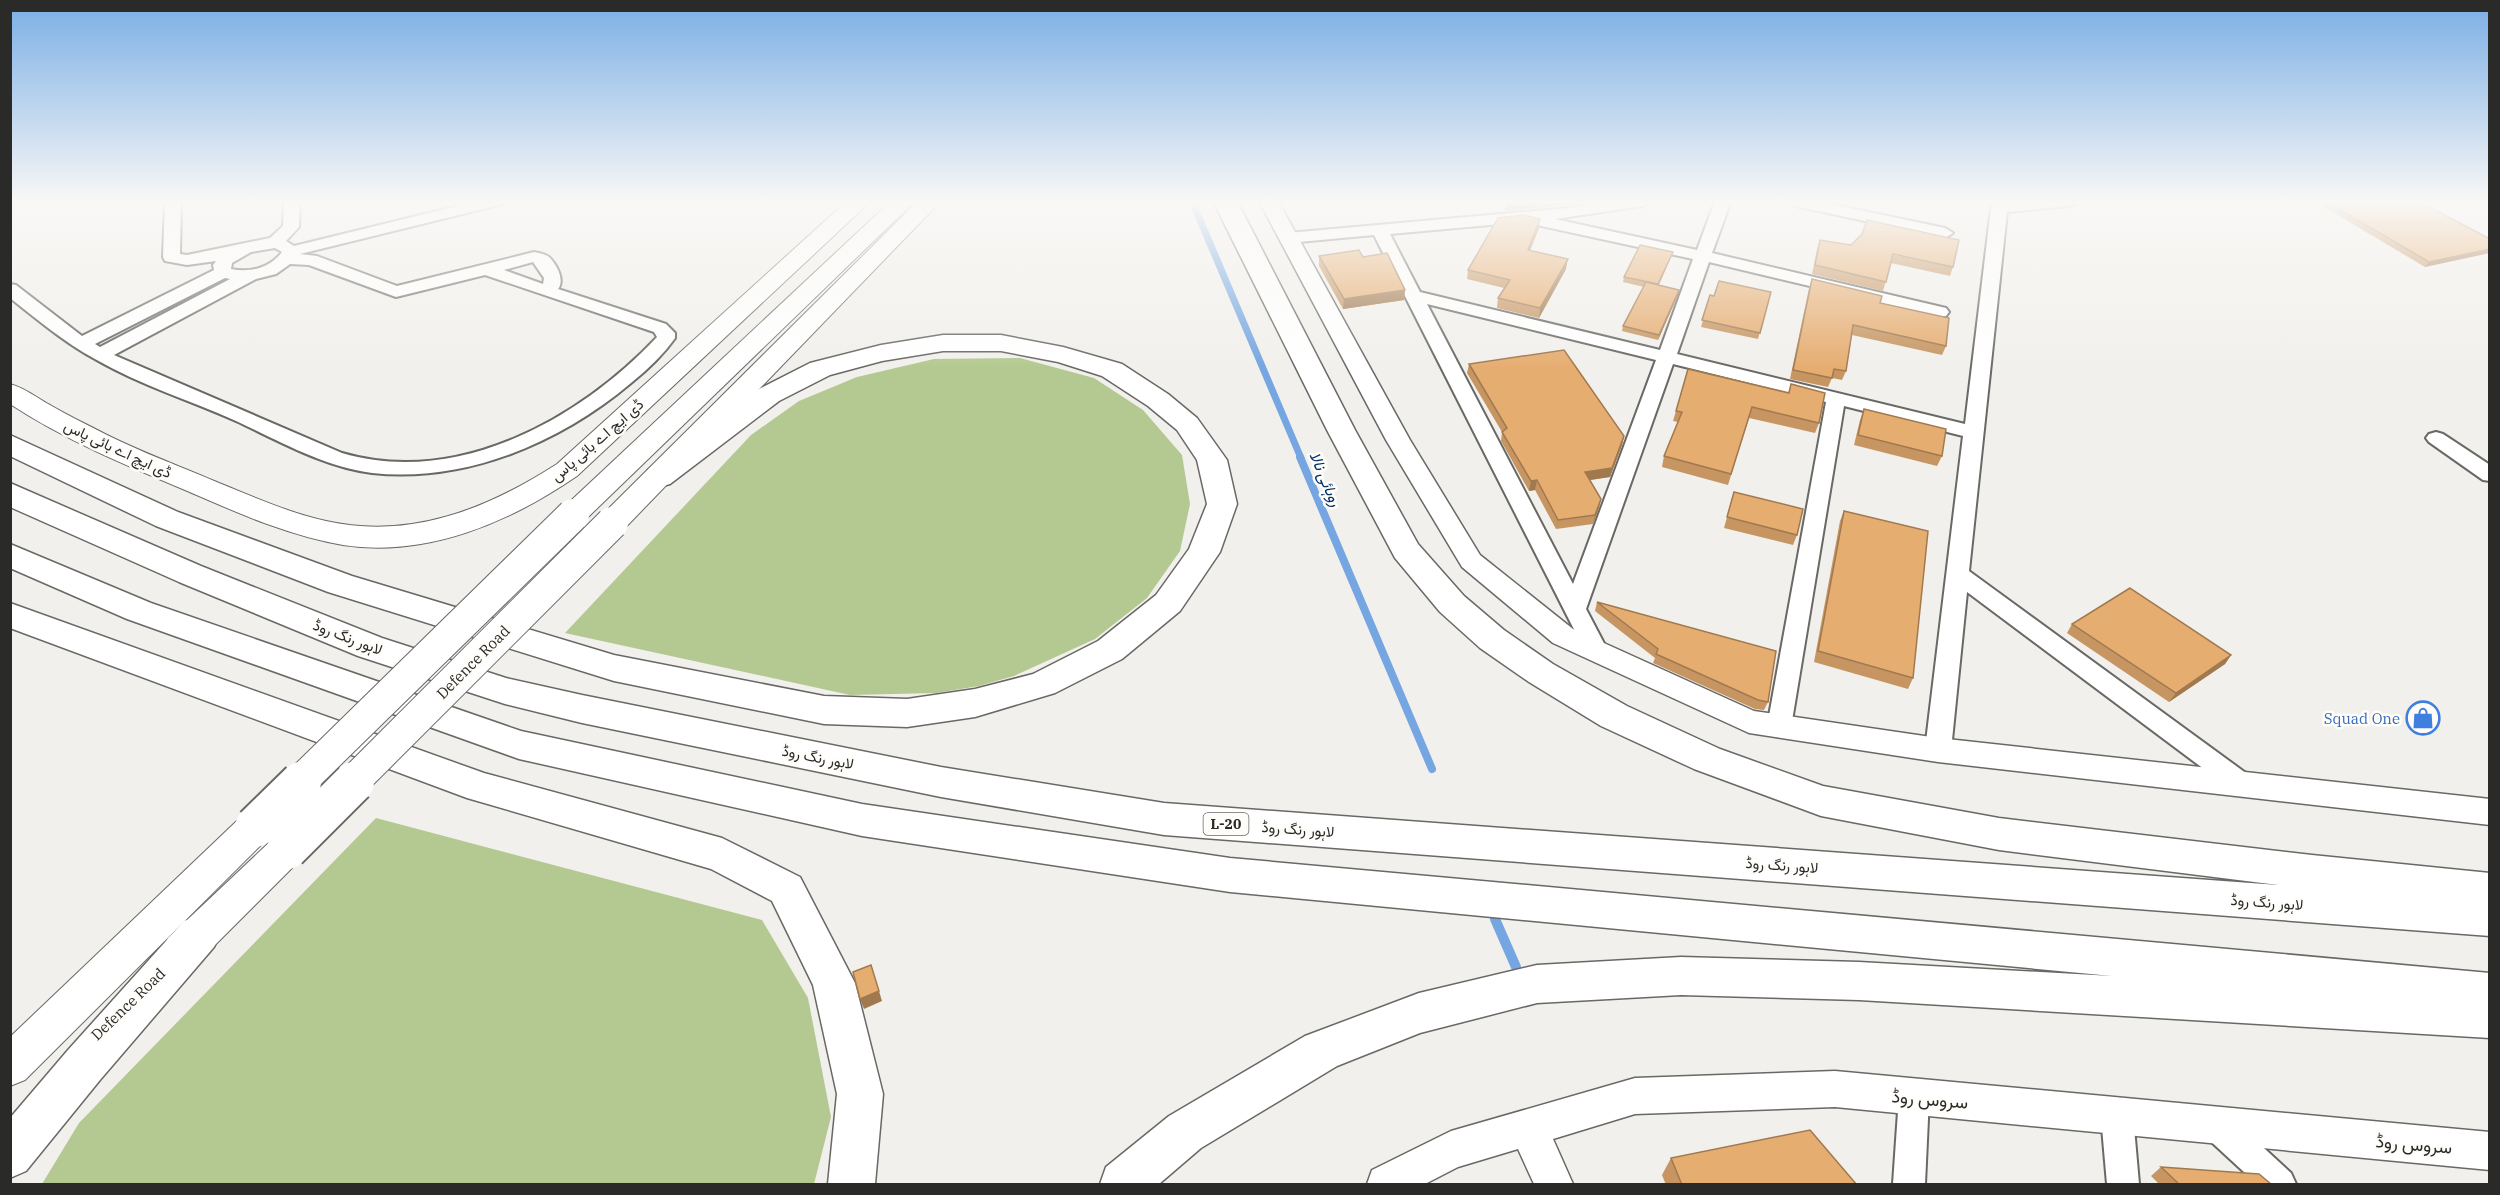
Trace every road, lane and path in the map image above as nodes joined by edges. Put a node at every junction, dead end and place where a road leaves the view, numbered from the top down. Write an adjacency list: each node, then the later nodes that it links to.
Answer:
1 (1703, 256): 24 (street)
2 (171, 257): 3 (street)
3 (204, 257)
4 (227, 257): 16 (street)
5 (286, 257): 17 (street)
6 (297, 257): 15 (street)
7 (799, 257): 25 (main road, ڈی ایچ اے بائی پاس)
8 (845, 257): 47 (main road, bridge)
9 (875, 257): 31 (main road, Defence Road)
10 (1253, 257): 42 (highway)
11 (1298, 257): 37 (street)
12 (1393, 257): 20 (street)
13 (1706, 257): 21 (street)
14 (1994, 257): 27 (street)
15 (485, 269): 19 (street); 19 (street)
16 (223, 272): 17 (street); 22 (street)
17 (251, 275): 23 (street)
18 (10, 289): 22 (street)
19 (546, 291): 23 (street)
20 (1413, 296): 24 (street); 35 (street)
21 (1940, 312)
22 (81, 344): 23 (street)
23 (100, 355)
24 (1666, 357): 26 (street); 35 (street)
25 (10, 392)
26 (1836, 398): 27 (street); 38 (street)
27 (1974, 432): 34 (street)
28 (2436, 438): 30 (street)
29 (10, 444): 31 (highway)
30 (2490, 475)
31 (659, 477): 44 (main road, Defence Road, bridge)
32 (10, 493): 43 (highway, لاہور رنگ روڈ / L-20)
33 (10, 555): 45 (highway)
34 (1958, 574): 39 (street); 40 (street)
35 (1574, 610): 37 (street)
36 (10, 615): 55 (highway)
37 (1596, 651): 38 (street)
38 (1779, 727): 39 (street)
39 (1938, 750): 40 (street)
40 (2245, 786): 41 (street)
41 (2490, 812)
42 (2490, 890)
43 (2490, 918)
44 (199, 934): 50 (main road, Defence Road); 54 (highway)
45 (2490, 993)
46 (2490, 1018): 56 (highway)
47 (10, 1066)
48 (1914, 1097): 49 (street, سروس روڈ); 52 (street, سروس روڈ); 59 (street)
49 (2117, 1116): 51 (street, سروس روڈ); 60 (street)
50 (10, 1118)
51 (2217, 1126): 53 (street, سروس روڈ); 61 (street)
52 (1528, 1128): 57 (street, سروس روڈ); 58 (street)
53 (2490, 1151)
54 (10, 1155)
55 (852, 1185)
56 (1123, 1185)
57 (1386, 1185)
58 (1554, 1185)
59 (1909, 1185)
60 (2124, 1185)
61 (2280, 1185)

